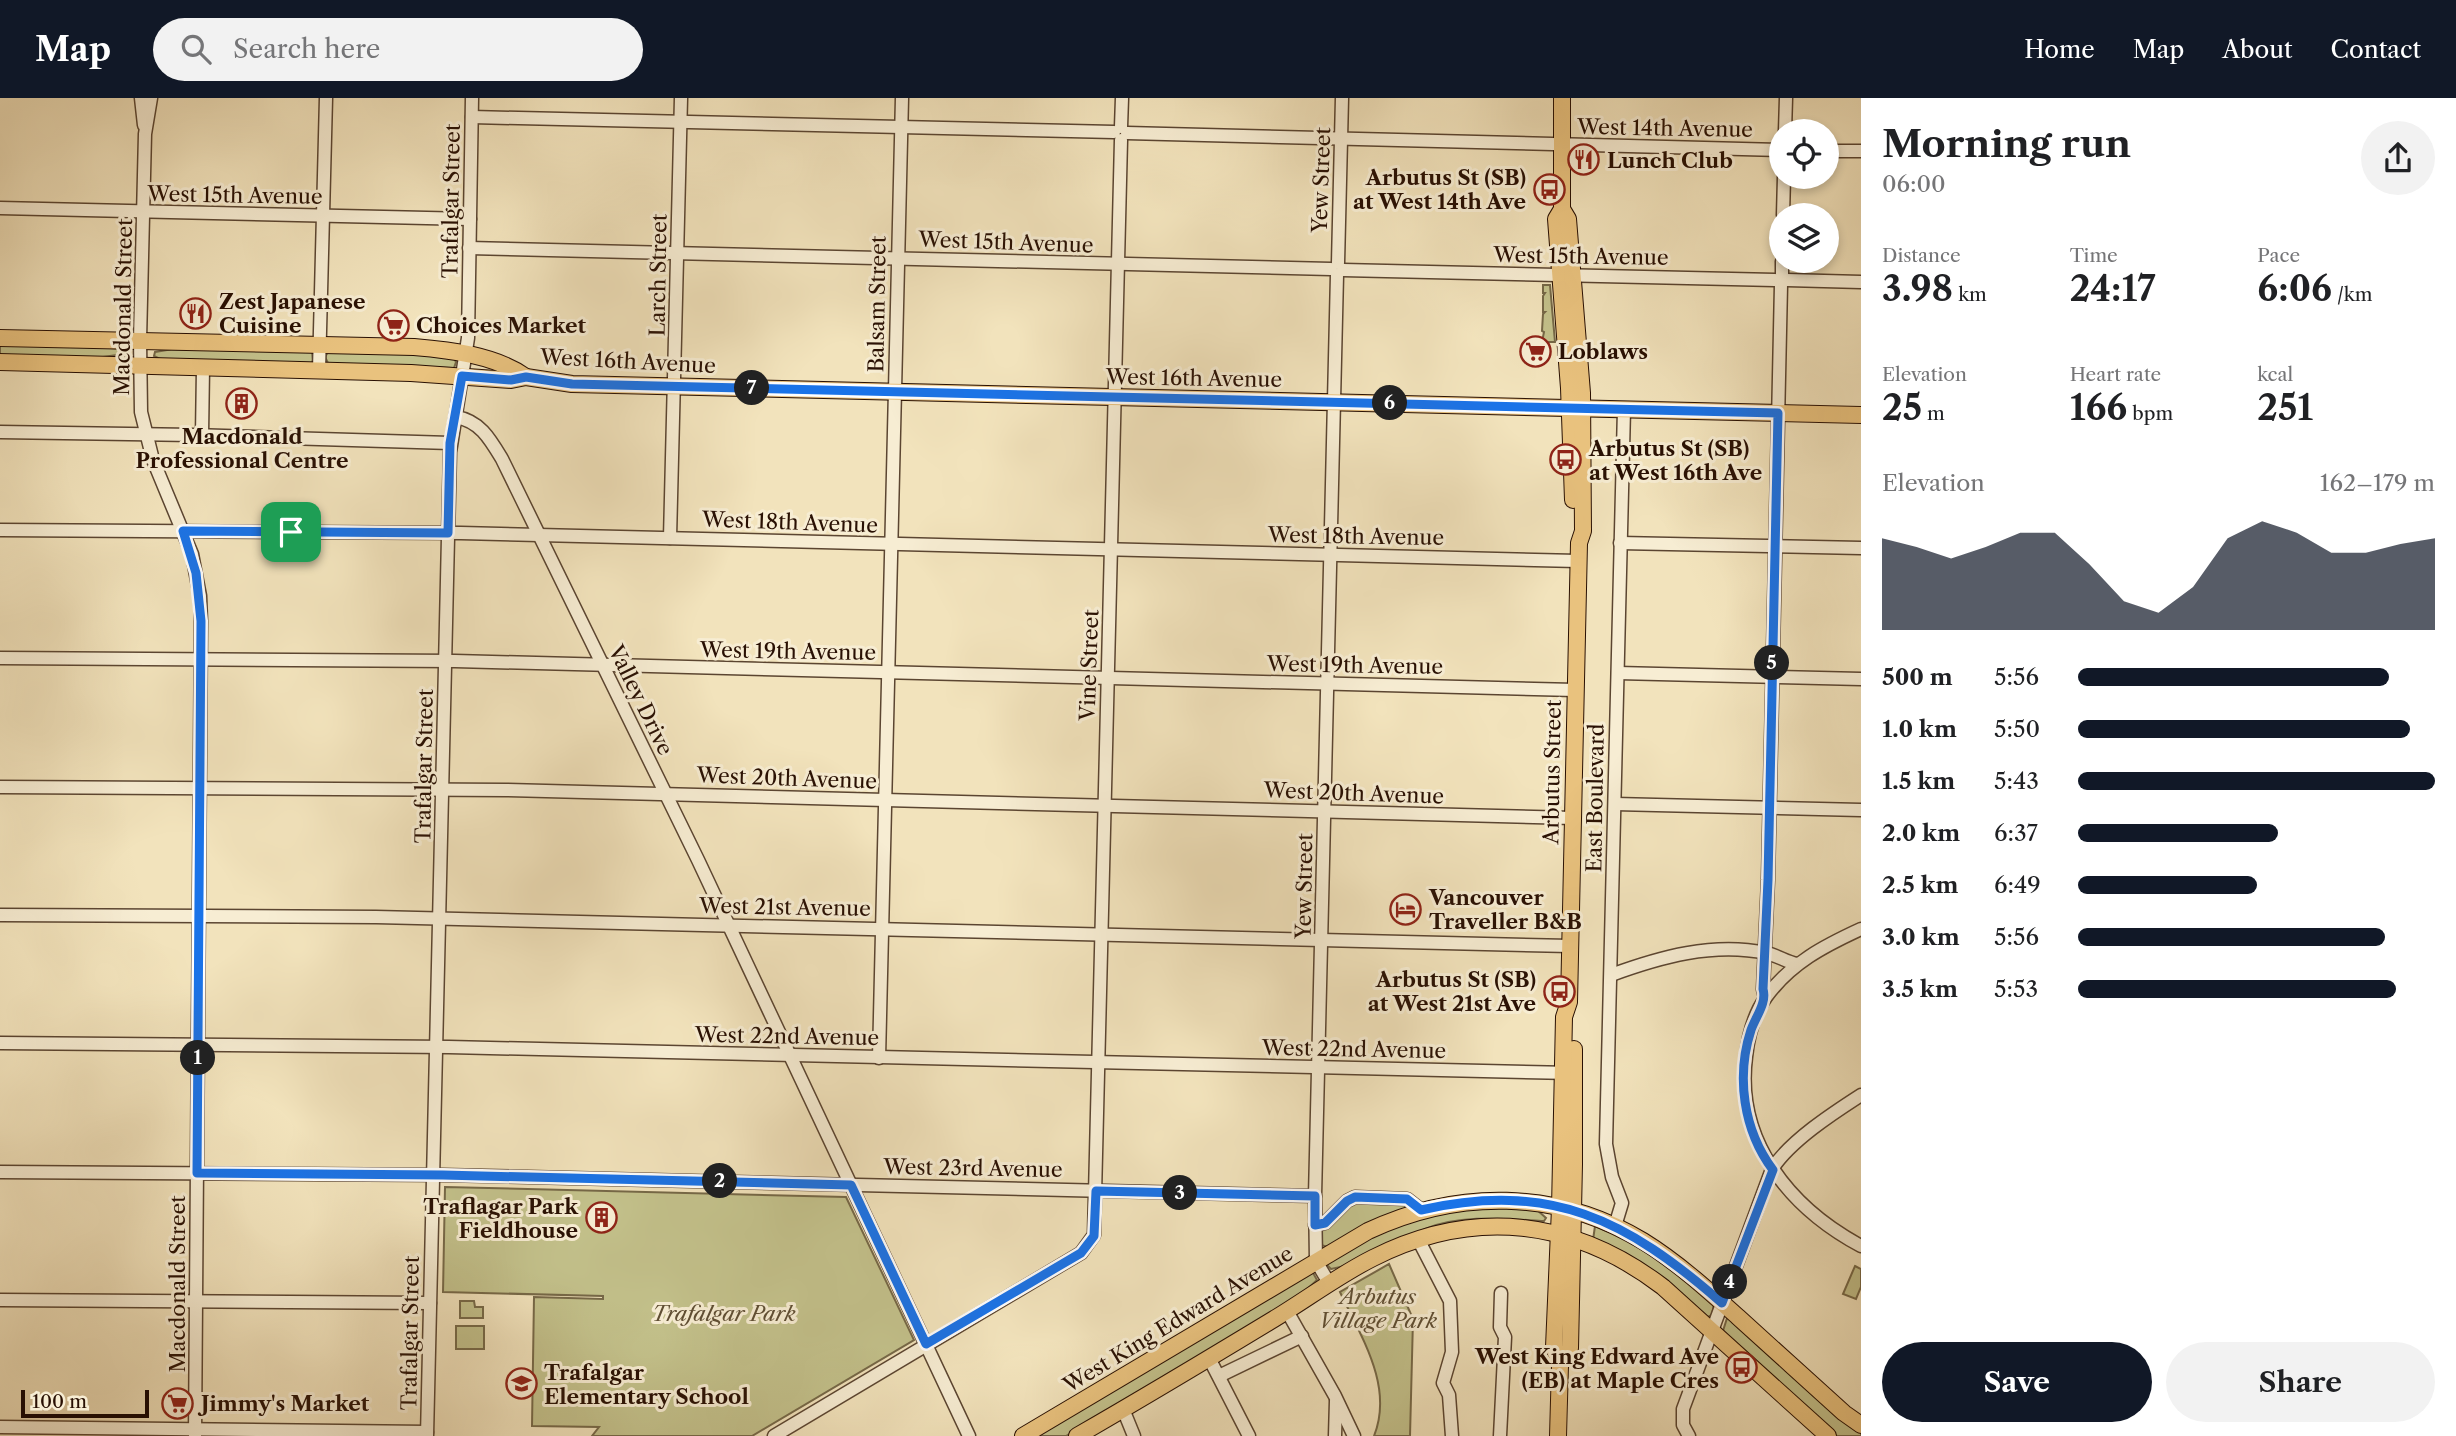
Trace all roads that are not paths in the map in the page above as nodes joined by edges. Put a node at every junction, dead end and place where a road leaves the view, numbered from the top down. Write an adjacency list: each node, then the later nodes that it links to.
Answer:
1 (141, 98): 16 (street, Macdonald Street)
2 (151, 98): 16 (street, Macdonald Street)
3 (326, 98): 24 (street)
4 (472, 98): 11 (street, Trafalgar Street)
5 (681, 98): 13 (street, Larch Street)
6 (902, 98): 14 (street, Balsam Street)
7 (1122, 98): 15 (street, Vine Street)
8 (1342, 98): 17 (street, Yew Street)
9 (1562, 98): 18 (main road, Arbutus Street)
10 (1786, 98): 12 (street)
11 (472, 117): 13 (street, West 14th Avenue); 25 (street, Trafalgar Street)
12 (1785, 119)
13 (681, 122): 14 (street, West 14th Avenue); 27 (street, Larch Street)
14 (901, 128): 15 (street, West 14th Avenue); 28 (street, Balsam Street)
15 (1121, 133): 17 (street, West 14th Avenue); 29 (street, Vine Street)
16 (145, 134): 23 (street, Macdonald Street)
17 (1341, 139): 18 (street, West 14th Avenue); 30 (street, Yew Street)
18 (1561, 144): 19 (street, West 14th Avenue); 31 (main road, Arbutus Street)
19 (1769, 150)
20 (1839, 151): 21 (street)
21 (1861, 151)
22 (0, 208): 23 (street, West 15th Avenue)
23 (144, 212): 24 (street, West 15th Avenue); 35 (street, Macdonald Street)
24 (323, 216): 25 (street, West 15th Avenue); 36 (street)
25 (470, 219): 26 (street, Trafalgar Street)
26 (469, 248): 27 (street, West 15th Avenue); 37 (street, Trafalgar Street)
27 (678, 253): 28 (street, West 15th Avenue); 44 (street, Larch Street)
28 (898, 258): 29 (street, West 15th Avenue); 45 (street, Balsam Street)
29 (1118, 264): 30 (street, West 15th Avenue); 46 (street, Vine Street)
30 (1337, 269): 31 (street, West 15th Avenue); 47 (street, Yew Street)
31 (1566, 275): 32 (street, West 15th Avenue); 48 (main road, Arbutus Street)
32 (1781, 276): 33 (street, West 15th Avenue); 50 (street)
33 (1861, 282)
34 (0, 338): 35 (main road, West 16th Avenue)
35 (140, 340): 36 (main road, West 16th Avenue); 39 (street, Macdonald Street)
36 (320, 344): 37 (main road, West 16th Avenue); 41 (street)
37 (465, 354): 42 (street, Trafalgar Street); 43 (main road, West 16th Avenue)
38 (0, 362): 39 (main road, West 16th Avenue)
39 (140, 367): 40 (main road, West 16th Avenue); 54 (street, Macdonald Street)
40 (203, 368): 41 (main road, West 16th Avenue); 55 (street)
41 (319, 370): 42 (main road, West 16th Avenue)
42 (462, 376): 43 (main road, West 16th Avenue); 52 (street, Trafalgar Street)
43 (526, 377): 44 (main road, West 16th Avenue)
44 (674, 386): 45 (main road, West 16th Avenue); 61 (street, Larch Street)
45 (894, 391): 46 (main road, West 16th Avenue); 63 (street, Balsam Street)
46 (1115, 397): 47 (main road, West 16th Avenue); 66 (street, Vine Street)
47 (1335, 402): 48 (main road, West 16th Avenue); 67 (street, Yew Street)
48 (1576, 408): 49 (main road, West 16th Avenue); 68 (main road, Arbutus Street)
49 (1624, 409): 50 (main road, West 16th Avenue); 62 (street, East Boulevard)
50 (1778, 413): 51 (main road, West 16th Avenue); 64 (street)
51 (1861, 415)
52 (456, 417): 56 (street, Trafalgar Street); 60 (street, Valley Drive)
53 (0, 432): 54 (street)
54 (145, 434): 55 (street); 58 (street, Macdonald Street)
55 (202, 435): 56 (street)
56 (450, 443): 59 (street, Trafalgar Street)
57 (0, 530): 58 (street, West 18th Avenue)
58 (183, 531): 59 (street, West 18th Avenue); 70 (street, Macdonald Street)
59 (448, 533): 60 (street, West 18th Avenue); 71 (street, Trafalgar Street)
60 (537, 534): 61 (street, West 18th Avenue); 72 (street, Valley Drive)
61 (670, 538): 63 (street, West 18th Avenue)
62 (1620, 543): 64 (street); 74 (street, East Boulevard)
63 (891, 544): 66 (street, West 18th Avenue); 73 (street, Balsam Street)
64 (1774, 546): 65 (street); 75 (street)
65 (1861, 548)
66 (1111, 550): 67 (street, West 18th Avenue); 76 (street, Vine Street)
67 (1330, 555): 68 (street, West 18th Avenue); 78 (street, Yew Street)
68 (1578, 561): 79 (main road, Arbutus Street)
69 (0, 658): 70 (street, West 19th Avenue)
70 (201, 660): 71 (street, West 19th Avenue); 81 (street, Macdonald Street)
71 (446, 661): 72 (street, West 19th Avenue); 82 (street, Trafalgar Street)
72 (602, 665): 73 (street, West 19th Avenue); 83 (street, Valley Drive)
73 (888, 672): 76 (street, West 19th Avenue); 84 (street, Balsam Street)
74 (1618, 673): 75 (street); 85 (street, East Boulevard)
75 (1772, 677): 77 (street); 87 (street)
76 (1107, 678): 78 (street, West 19th Avenue); 86 (street, Vine Street)
77 (1861, 678)
78 (1328, 683): 79 (street, West 19th Avenue); 89 (street, Yew Street)
79 (1575, 690): 90 (main road, Arbutus Street)
80 (0, 787): 81 (street, West 20th Avenue)
81 (200, 788): 82 (street, West 20th Avenue); 92 (street, Macdonald Street)
82 (442, 790): 83 (street, West 20th Avenue); 93 (street, Trafalgar Street)
83 (665, 794): 84 (street, West 20th Avenue); 94 (street, Valley Drive)
84 (885, 800): 86 (street, West 20th Avenue); 95 (street, Balsam Street)
85 (1615, 804): 87 (street); 102 (street, East Boulevard)
86 (1104, 806): 89 (street, West 20th Avenue); 97 (street, Vine Street)
87 (1769, 808): 88 (street); 100 (street)
88 (1861, 810)
89 (1325, 811): 90 (street, West 20th Avenue); 98 (street, Yew Street)
90 (1573, 818): 99 (main road, Arbutus Street)
91 (0, 915): 92 (street, West 21st Avenue)
92 (199, 916): 93 (street, West 21st Avenue); 105 (street, Macdonald Street)
93 (440, 918): 94 (street, West 21st Avenue); 106 (street, Trafalgar Street)
94 (729, 925): 95 (street, West 21st Avenue); 107 (street, Valley Drive)
95 (882, 929): 97 (street, West 21st Avenue); 108 (street, Balsam Street)
96 (1861, 929): 101 (street)
97 (1101, 934): 98 (street, West 21st Avenue); 109 (street, Vine Street)
98 (1322, 940): 99 (street, West 21st Avenue); 110 (street, Yew Street)
99 (1570, 946): 111 (main road, Arbutus Street)
100 (1764, 953): 101 (street); 102 (street); 103 (street)
101 (1797, 964): 103 (street)
102 (1611, 975): 123 (street, East Boulevard)
103 (1765, 998): 113 (street)
104 (0, 1043): 105 (street, West 22nd Avenue)
105 (198, 1045): 106 (street, West 22nd Avenue); 115 (street, Macdonald Street)
106 (436, 1047): 107 (street, West 22nd Avenue); 116 (street, Trafalgar Street)
107 (790, 1056): 108 (street, West 22nd Avenue); 117 (street, Valley Drive)
108 (879, 1058): 109 (street, West 22nd Avenue)
109 (1098, 1063): 110 (street, West 22nd Avenue); 118 (street, Vine Street)
110 (1318, 1068): 111 (street, West 22nd Avenue); 119 (street, Yew Street)
111 (1568, 1073): 121 (main road, Arbutus Street)
112 (1861, 1095): 113 (street)
113 (1773, 1170): 126 (street); 133 (street)
114 (0, 1172): 115 (street, West 23rd Avenue)
115 (197, 1173): 116 (street, West 23rd Avenue); 131 (street, Macdonald Street)
116 (433, 1175): 117 (street, West 23rd Avenue); 132 (street, Trafalgar Street)
117 (851, 1185): 118 (street, West 23rd Avenue); 137 (street, Valley Drive)
118 (1096, 1191): 119 (street, West 23rd Avenue); 137 (street, Vine Street)
119 (1315, 1196): 122 (street, Yew Street)
120 (1421, 1210): 121 (main road, West King Edward Avenue); 122 (street); 127 (main road, West King Edward Avenue)
121 (1567, 1210): 123 (main road, West King Edward Avenue); 124 (main road, Arbutus Street)
122 (1315, 1225): 127 (street, Yew Street)
123 (1615, 1226): 133 (main road, West King Edward Avenue)
124 (1566, 1237): 125 (main road); 135 (main road); 157 (main road, Arbutus Street)
125 (1418, 1239): 128 (main road); 155 (street)
126 (1861, 1246)
127 (1316, 1261): 128 (street, Yew Street); 149 (main road, West King Edward Avenue)
128 (1329, 1283): 134 (main road)
129 (1501, 1293): 156 (street)
130 (0, 1300): 131 (street)
131 (196, 1302): 132 (street); 145 (street, Macdonald Street)
132 (430, 1303): 146 (street, Trafalgar Street)
133 (1722, 1303): 135 (street); 142 (main road, West King Edward Avenue)
134 (1287, 1311): 136 (street); 138 (main road)
135 (1712, 1332): 158 (street); 159 (main road)
136 (1302, 1336): 139 (street); 140 (street)
137 (926, 1344): 147 (street, Vine Street); 148 (street, Valley Drive)
138 (1209, 1358): 139 (street); 141 (main road)
139 (1219, 1376): 152 (street)
140 (1336, 1397): 153 (street); 154 (street)
141 (1123, 1409): 150 (main road); 151 (street)
142 (1861, 1425)
143 (0, 1427): 144 (street)
144 (33, 1432): 145 (street)
145 (195, 1433): 146 (street)
146 (427, 1434)
147 (774, 1436)
148 (969, 1436)
149 (1023, 1436)
150 (1077, 1436)
151 (1134, 1436)
152 (1249, 1436)
153 (1335, 1436)
154 (1354, 1436)
155 (1452, 1436)
156 (1500, 1436)
157 (1558, 1436)
158 (1689, 1436)
159 (1828, 1436)

